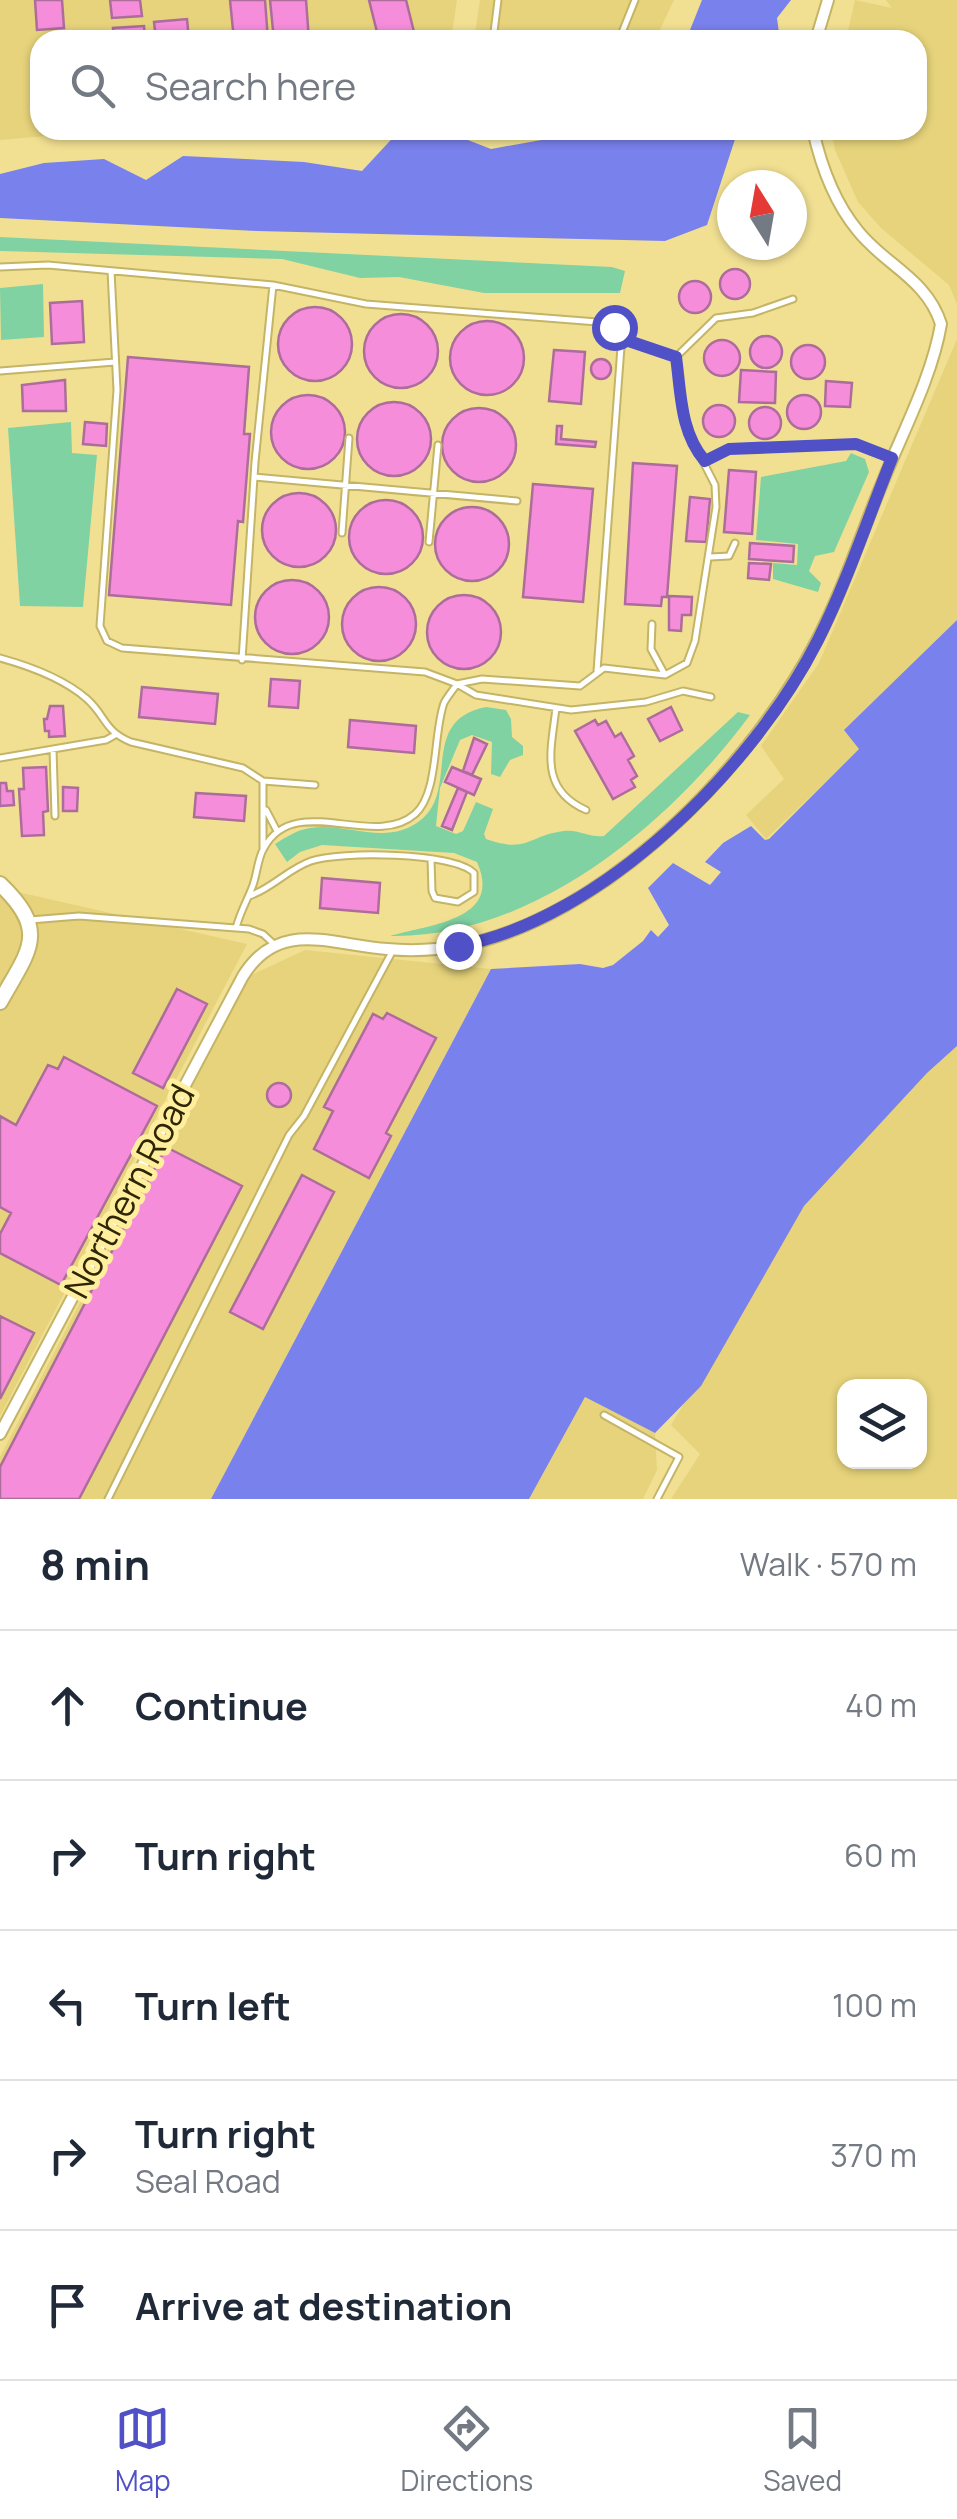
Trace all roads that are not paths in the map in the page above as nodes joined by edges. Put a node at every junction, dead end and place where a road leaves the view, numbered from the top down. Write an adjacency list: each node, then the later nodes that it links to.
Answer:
1 (498, 0): 4 (lane)
2 (635, 0): 5 (lane)
3 (828, 0): 6 (street)
4 (494, 30)
5 (623, 30)
6 (819, 30)
7 (815, 140): 18 (street)
8 (0, 268): 9 (lane)
9 (111, 270): 10 (lane); 14 (lane)
10 (273, 286): 12 (lane); 20 (lane)
11 (792, 298): 13 (lane)
12 (620, 338): 13 (lane); 31 (lane)
13 (676, 357): 19 (lane)
14 (115, 362): 15 (lane); 30 (lane)
15 (0, 370)
16 (349, 438): 21 (lane)
17 (438, 444): 22 (lane)
18 (892, 458): 19 (lane); 52 (street)
19 (705, 461): 27 (lane)
20 (254, 477): 21 (lane); 30 (lane)
21 (343, 486): 22 (lane); 24 (lane)
22 (434, 494): 23 (lane); 25 (lane)
23 (518, 501)
24 (342, 533)
25 (429, 542)
26 (735, 543): 27 (lane)
27 (710, 557): 32 (lane)
28 (652, 624): 32 (lane)
29 (0, 658): 36 (lane)
30 (242, 660): 33 (lane)
31 (597, 671): 32 (lane); 33 (lane)
32 (665, 675)
33 (456, 684): 35 (lane); 44 (lane)
34 (711, 697): 35 (lane)
35 (556, 708): 42 (lane)
36 (115, 735): 37 (lane); 39 (lane)
37 (53, 749): 38 (lane); 43 (lane)
38 (0, 758)
39 (263, 781): 40 (lane); 41 (lane)
40 (315, 785)
41 (265, 808): 44 (lane); 45 (lane)
42 (586, 810)
43 (55, 816)
44 (278, 832): 45 (lane)
45 (263, 848): 48 (lane)
46 (431, 860): 46 (lane); 48 (lane)
47 (0, 884): 49 (street)
48 (249, 896): 50 (lane)
49 (30, 920): 50 (lane); 53 (street)
50 (236, 928): 51 (lane)
51 (275, 944): 52 (street); 55 (street, Northern Road)
52 (393, 950): 56 (lane)
53 (0, 1002)
54 (604, 1415): 57 (lane)
55 (0, 1434)
56 (108, 1499)
57 (657, 1499)

